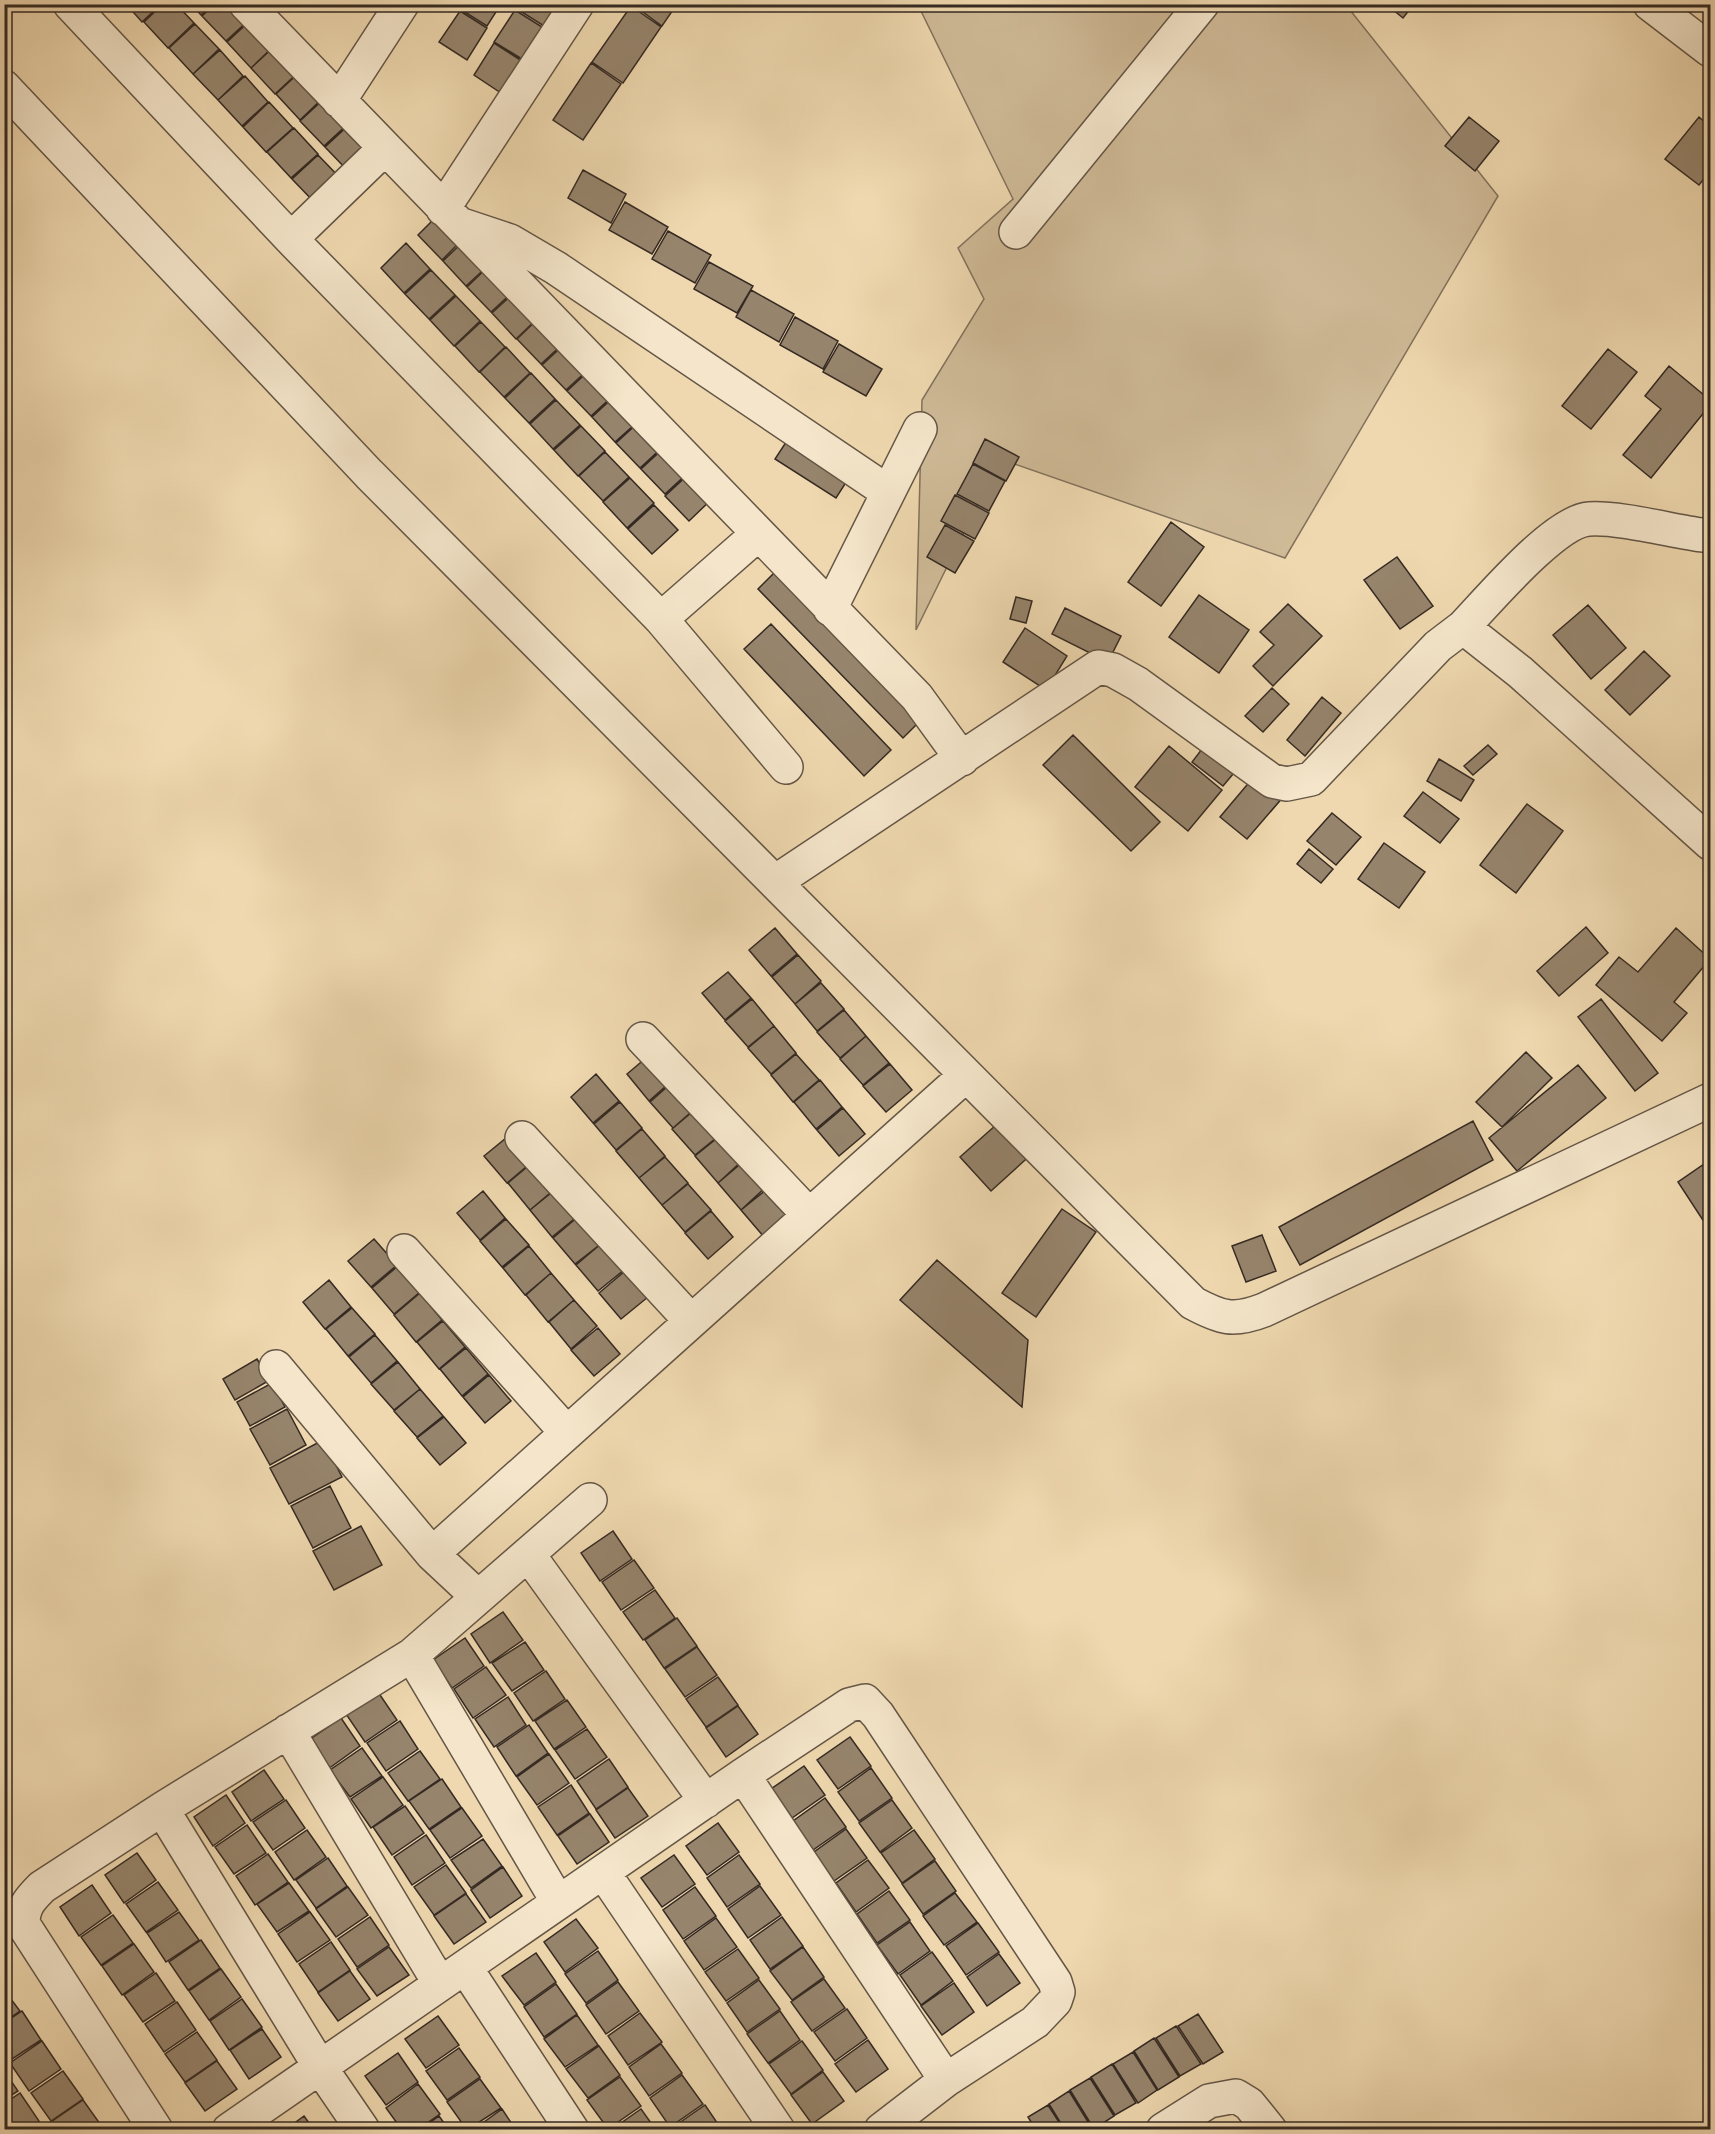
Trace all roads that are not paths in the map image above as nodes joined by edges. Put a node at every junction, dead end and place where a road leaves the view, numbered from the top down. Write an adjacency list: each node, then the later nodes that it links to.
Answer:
1 (70, 4): 13 (street)
2 (246, 4): 9 (street)
3 (402, 4): 9 (street)
4 (577, 4): 11 (street)
5 (1202, 4): 12 (street)
6 (1650, 4): 7 (street)
7 (1710, 50)
8 (4, 87): 24 (street)
9 (339, 101): 10 (street)
10 (385, 148): 11 (street); 13 (street)
11 (451, 217): 15 (street); 16 (street)
12 (1017, 232)
13 (291, 239): 19 (street)
14 (921, 429): 15 (street)
15 (888, 492): 18 (street)
16 (758, 534): 18 (street); 19 (street)
17 (1710, 534): 20 (street)
18 (830, 609): 21 (street)
19 (661, 619): 22 (street)
20 (1463, 627): 21 (street); 23 (street)
21 (962, 759): 24 (street)
22 (786, 767)
23 (1710, 843)
24 (775, 882): 26 (street)
25 (643, 1039): 29 (street)
26 (966, 1075): 27 (street); 29 (street)
27 (1710, 1100)
28 (522, 1138): 31 (street)
29 (809, 1215): 31 (street)
30 (404, 1251): 33 (street)
31 (691, 1321): 33 (street)
32 (276, 1367): 35 (street)
33 (567, 1433): 35 (street)
34 (590, 1500): 36 (street)
35 (432, 1554): 37 (street)
36 (528, 1554): 37 (street); 41 (street)
37 (478, 1597): 38 (street)
38 (412, 1655): 39 (street); 44 (street)
39 (288, 1731): 42 (street); 45 (street)
40 (743, 1775): 41 (street); 47 (street); 47 (street)
41 (706, 1801): 43 (street)
42 (162, 1809): 46 (street); 48 (street)
43 (603, 1872): 44 (street); 52 (street)
44 (558, 1902): 45 (street)
45 (453, 1976): 46 (street); 51 (street)
46 (320, 2067): 49 (street); 50 (street)
47 (946, 2080): 53 (street)
48 (151, 2128)
49 (229, 2130)
50 (363, 2130)
51 (572, 2130)
52 (778, 2130)
53 (880, 2130)
54 (1163, 2130): 55 (street)
55 (1270, 2130)

